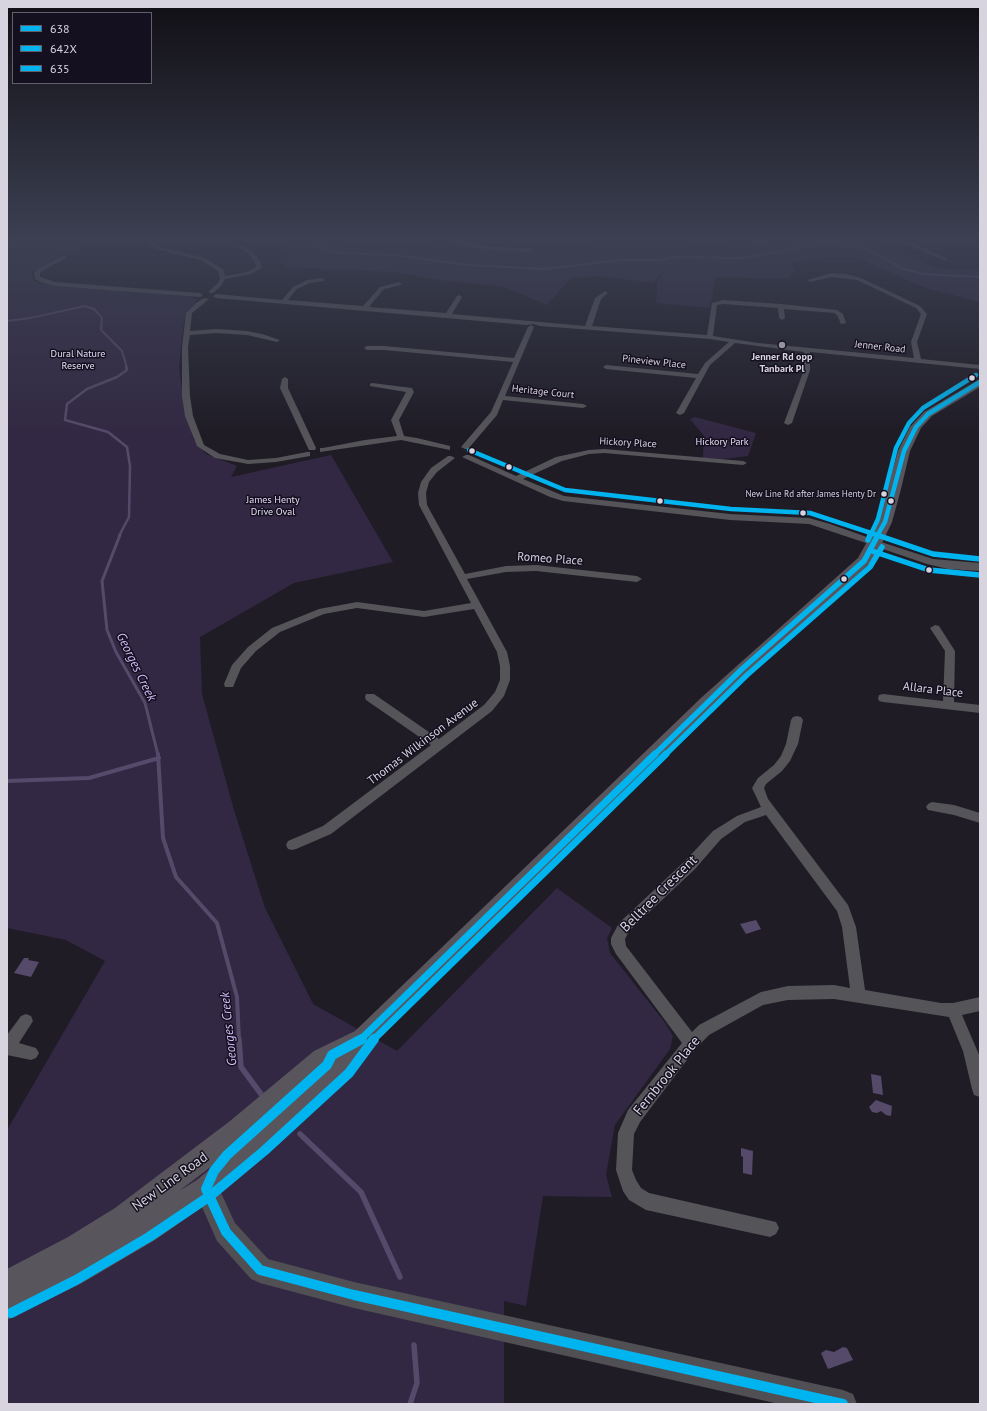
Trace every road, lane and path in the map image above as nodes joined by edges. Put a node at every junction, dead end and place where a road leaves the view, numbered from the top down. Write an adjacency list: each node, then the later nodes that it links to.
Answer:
1 (198, 304): 16 (street)
2 (317, 304): 10 (street)
3 (369, 304): 10 (street)
4 (455, 304): 11 (street)
5 (596, 304): 15 (street)
6 (714, 304): 17 (street)
7 (735, 304): 9 (street)
8 (911, 304): 23 (street)
9 (781, 306): 12 (street); 13 (street)
10 (365, 308): 11 (street)
11 (448, 315): 14 (street)
12 (782, 318)
13 (843, 323)
14 (528, 325): 15 (street, Jenner Road); 22 (street, Thomas Wilkinson Avenue)
15 (588, 327): 17 (street, Jenner Road)
16 (187, 333): 18 (street); 36 (street)
17 (710, 337): 19 (street, Jenner Road)
18 (277, 340)
19 (734, 341): 21 (street, Jenner Road); 26 (street)
20 (367, 348): 22 (street)
21 (807, 350): 23 (street, Jenner Road); 33 (street)
22 (517, 360): 30 (street, Thomas Wilkinson Avenue)
23 (918, 361): 25 (street, Jenner Road)
24 (606, 367): 26 (street, Pineview Place)
25 (980, 367)
26 (699, 376): 32 (street)
27 (284, 380): 36 (street)
28 (980, 382): 40 (main road, New Line Road)
29 (372, 385): 34 (street)
30 (500, 398): 31 (street, Heritage Court); 35 (street, Thomas Wilkinson Avenue)
31 (583, 406)
32 (680, 413)
33 (788, 423)
34 (401, 438): 35 (street); 36 (street)
35 (455, 449): 37 (street); 37 (street); 42 (street, Thomas Wilkinson Avenue)
36 (314, 453)
37 (466, 456): 39 (street)
38 (743, 463): 39 (street, Hickory Place)
39 (517, 479): 40 (street)
40 (876, 543): 41 (street); 61 (main road, New Line Road)
41 (980, 567)
42 (462, 577): 43 (street, Romeo Place); 44 (street, Thomas Wilkinson Avenue)
43 (637, 579)
44 (477, 605): 46 (street); 52 (street, Thomas Wilkinson Avenue)
45 (935, 628): 49 (street)
46 (229, 684)
47 (370, 697): 52 (street)
48 (882, 698): 49 (street, Allara Place)
49 (948, 704): 50 (street, Allara Place)
50 (980, 709)
51 (797, 720): 54 (street)
52 (439, 745): 56 (street, Thomas Wilkinson Avenue)
53 (932, 807): 55 (street)
54 (769, 809): 57 (street); 62 (street, Belltree Crescent)
55 (980, 818)
56 (292, 845)
57 (858, 995): 59 (street, Fernbrook Place); 62 (street, Fernbrook Place)
58 (980, 1004): 59 (street, Fernbrook Place)
59 (953, 1010): 66 (street)
60 (26, 1021): 63 (street)
61 (363, 1039): 65 (main road, New Line Road); 67 (main road, New Line Road)
62 (692, 1043): 69 (street, Fernbrook Place)
63 (7, 1048): 64 (street)
64 (31, 1053)
65 (332, 1055): 67 (main road); 68 (main road, New Line Road)
66 (980, 1090)
67 (206, 1188): 68 (main road); 71 (main road, New Line Road); 72 (main road)
68 (124, 1217): 70 (main road, New Line Road)
69 (770, 1228)
70 (7, 1284)
71 (7, 1306)
72 (843, 1404)

